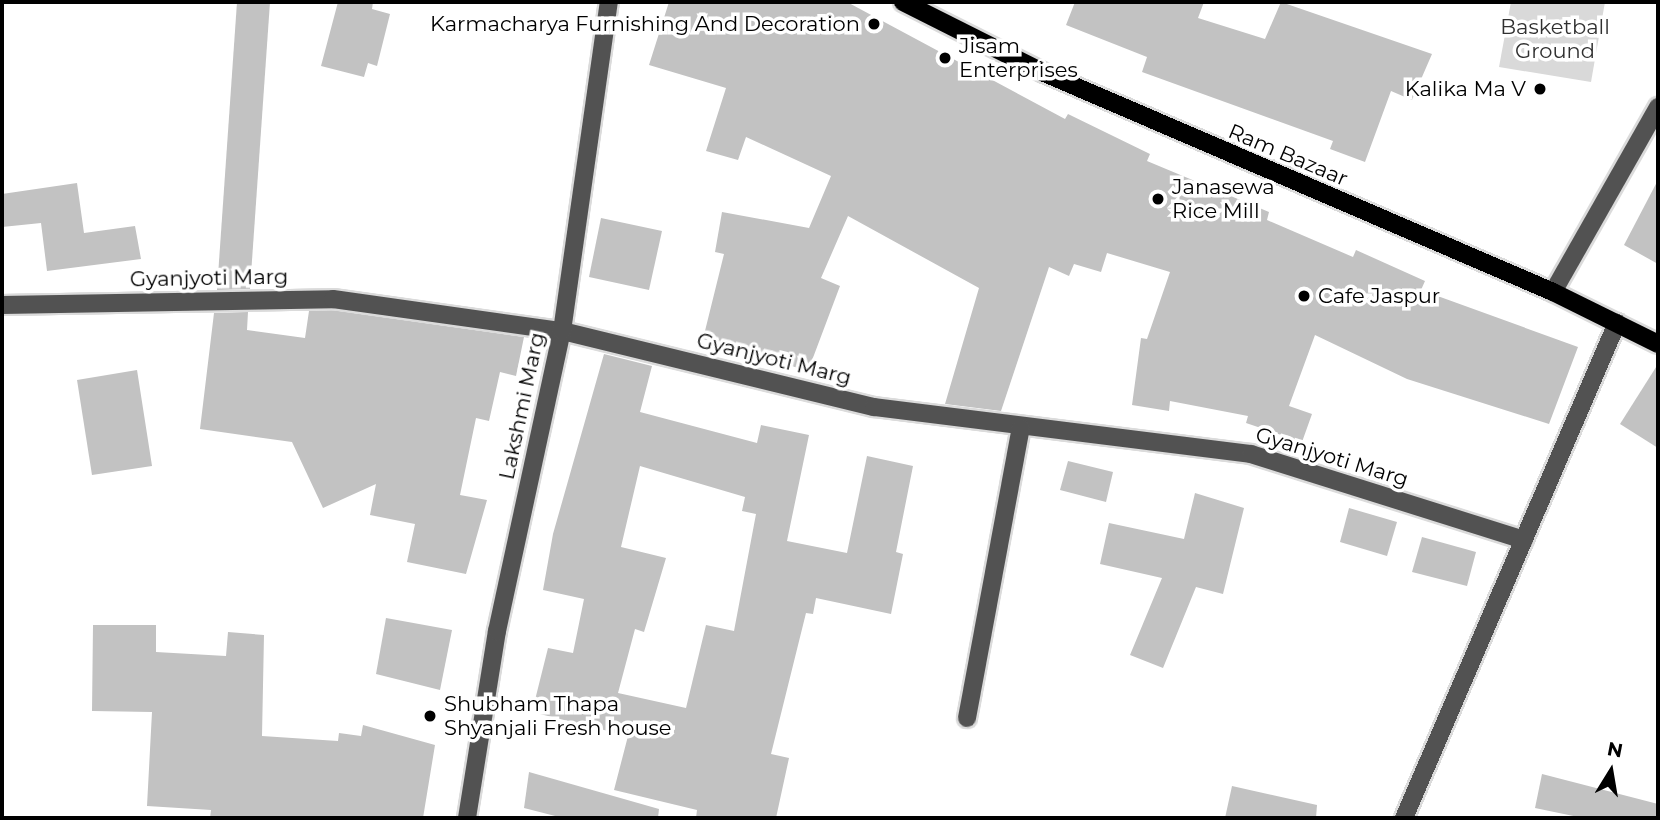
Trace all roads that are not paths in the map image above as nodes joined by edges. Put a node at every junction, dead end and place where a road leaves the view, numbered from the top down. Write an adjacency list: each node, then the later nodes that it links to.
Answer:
1 (609, 2): 7 (street, Lakshmi Marg)
2 (903, 2): 4 (main road, Ram Bazaar)
3 (1658, 107): 4 (street)
4 (1553, 292): 6 (main road, Ram Bazaar)
5 (2, 305): 7 (street, Gyanjyoti Marg)
6 (1617, 323): 8 (main road, Ram Bazaar); 10 (street)
7 (562, 331): 9 (street, Gyanjyoti Marg); 12 (street, Lakshmi Marg)
8 (1658, 344)
9 (1021, 428): 10 (street, Gyanjyoti Marg); 11 (street)
10 (1524, 540): 13 (street)
11 (967, 718)
12 (467, 818)
13 (1404, 818)

